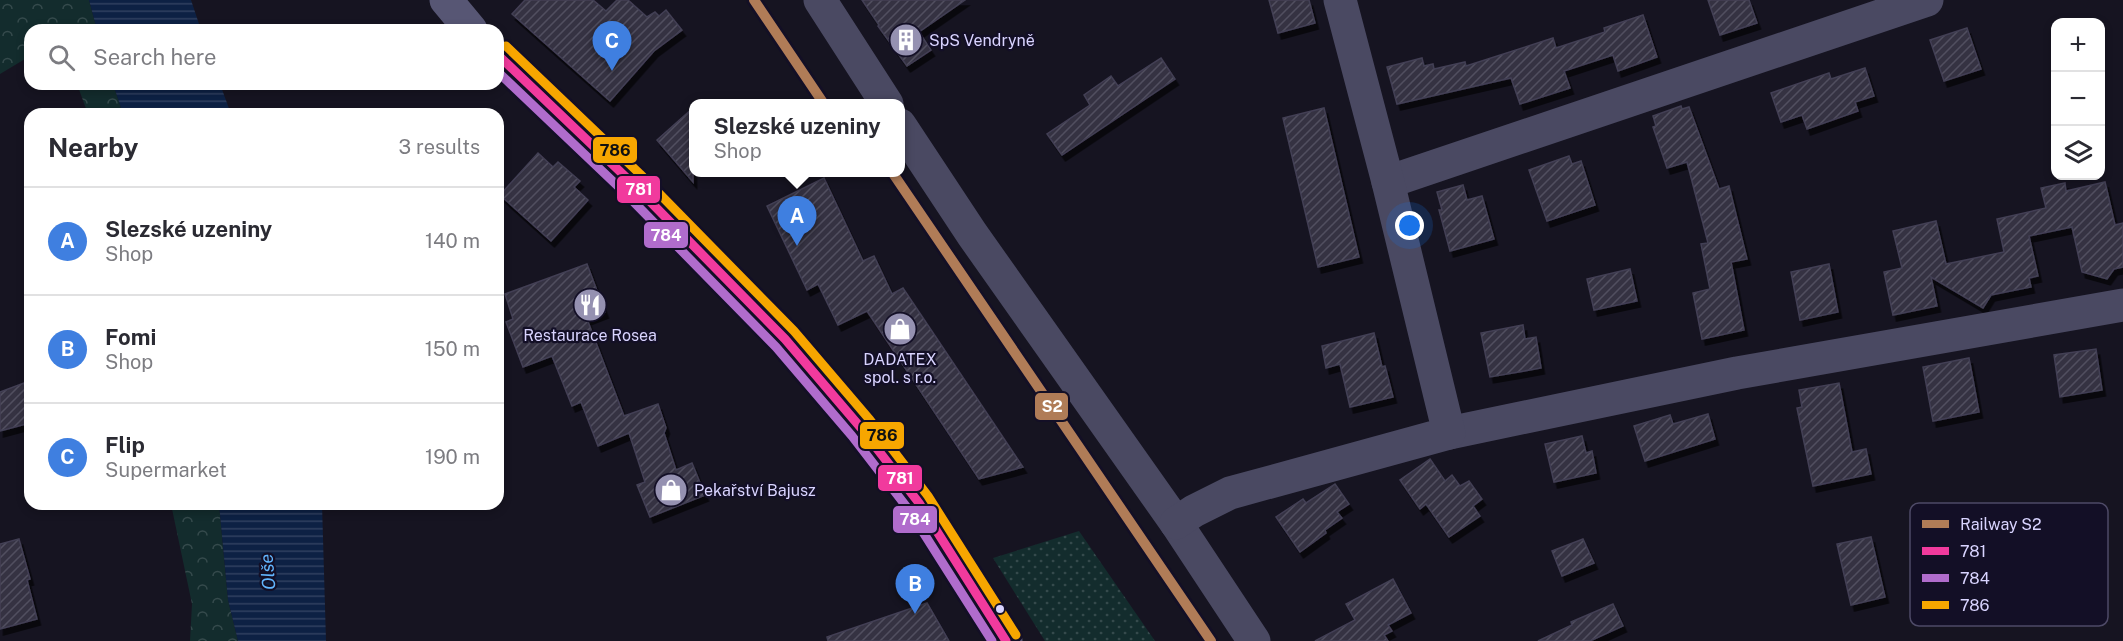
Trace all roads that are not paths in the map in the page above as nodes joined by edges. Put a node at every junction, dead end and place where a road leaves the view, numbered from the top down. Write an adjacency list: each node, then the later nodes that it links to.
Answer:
1 (446, 0): 5 (main road)
2 (820, 0): 7 (street)
3 (1340, 0): 9 (street)
4 (1927, 0): 9 (street)
5 (466, 24)
6 (504, 61): 13 (main road)
7 (884, 99)
8 (905, 132): 12 (street)
9 (1389, 182): 11 (street)
10 (2123, 305): 11 (street)
11 (1449, 433): 12 (street)
12 (1176, 523): 14 (street)
13 (1006, 641)
14 (1254, 641)

